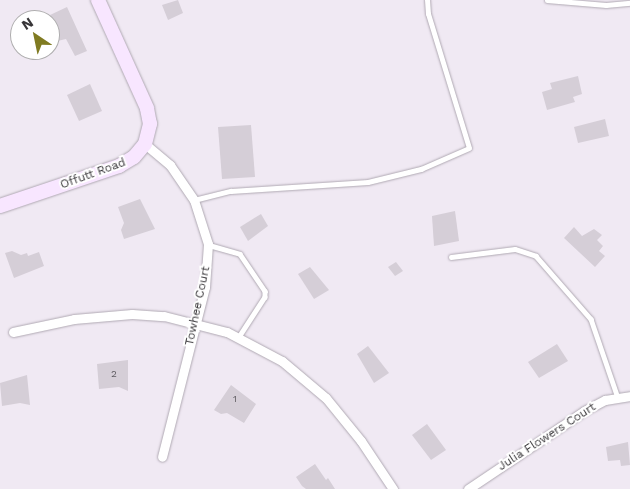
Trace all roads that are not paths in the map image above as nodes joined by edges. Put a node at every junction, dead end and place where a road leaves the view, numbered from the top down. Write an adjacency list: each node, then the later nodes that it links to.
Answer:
1 (98, 0): 5 (street)
2 (427, 0): 6 (lane)
3 (547, 0): 4 (lane)
4 (630, 3)
5 (145, 144): 6 (street, Towhee Court); 7 (street, Offutt Road)
6 (194, 200): 8 (street, Towhee Court)
7 (0, 206)
8 (208, 244): 10 (street, Towhee Court); 12 (lane)
9 (450, 257): 14 (lane)
10 (196, 323): 11 (street); 12 (street); 15 (street, Towhee Court)
11 (13, 332)
12 (239, 337): 16 (street)
13 (630, 396): 14 (street, Julia Flowers Court)
14 (618, 398): 17 (street, Julia Flowers Court)
15 (162, 456)
16 (393, 489)
17 (468, 489)

